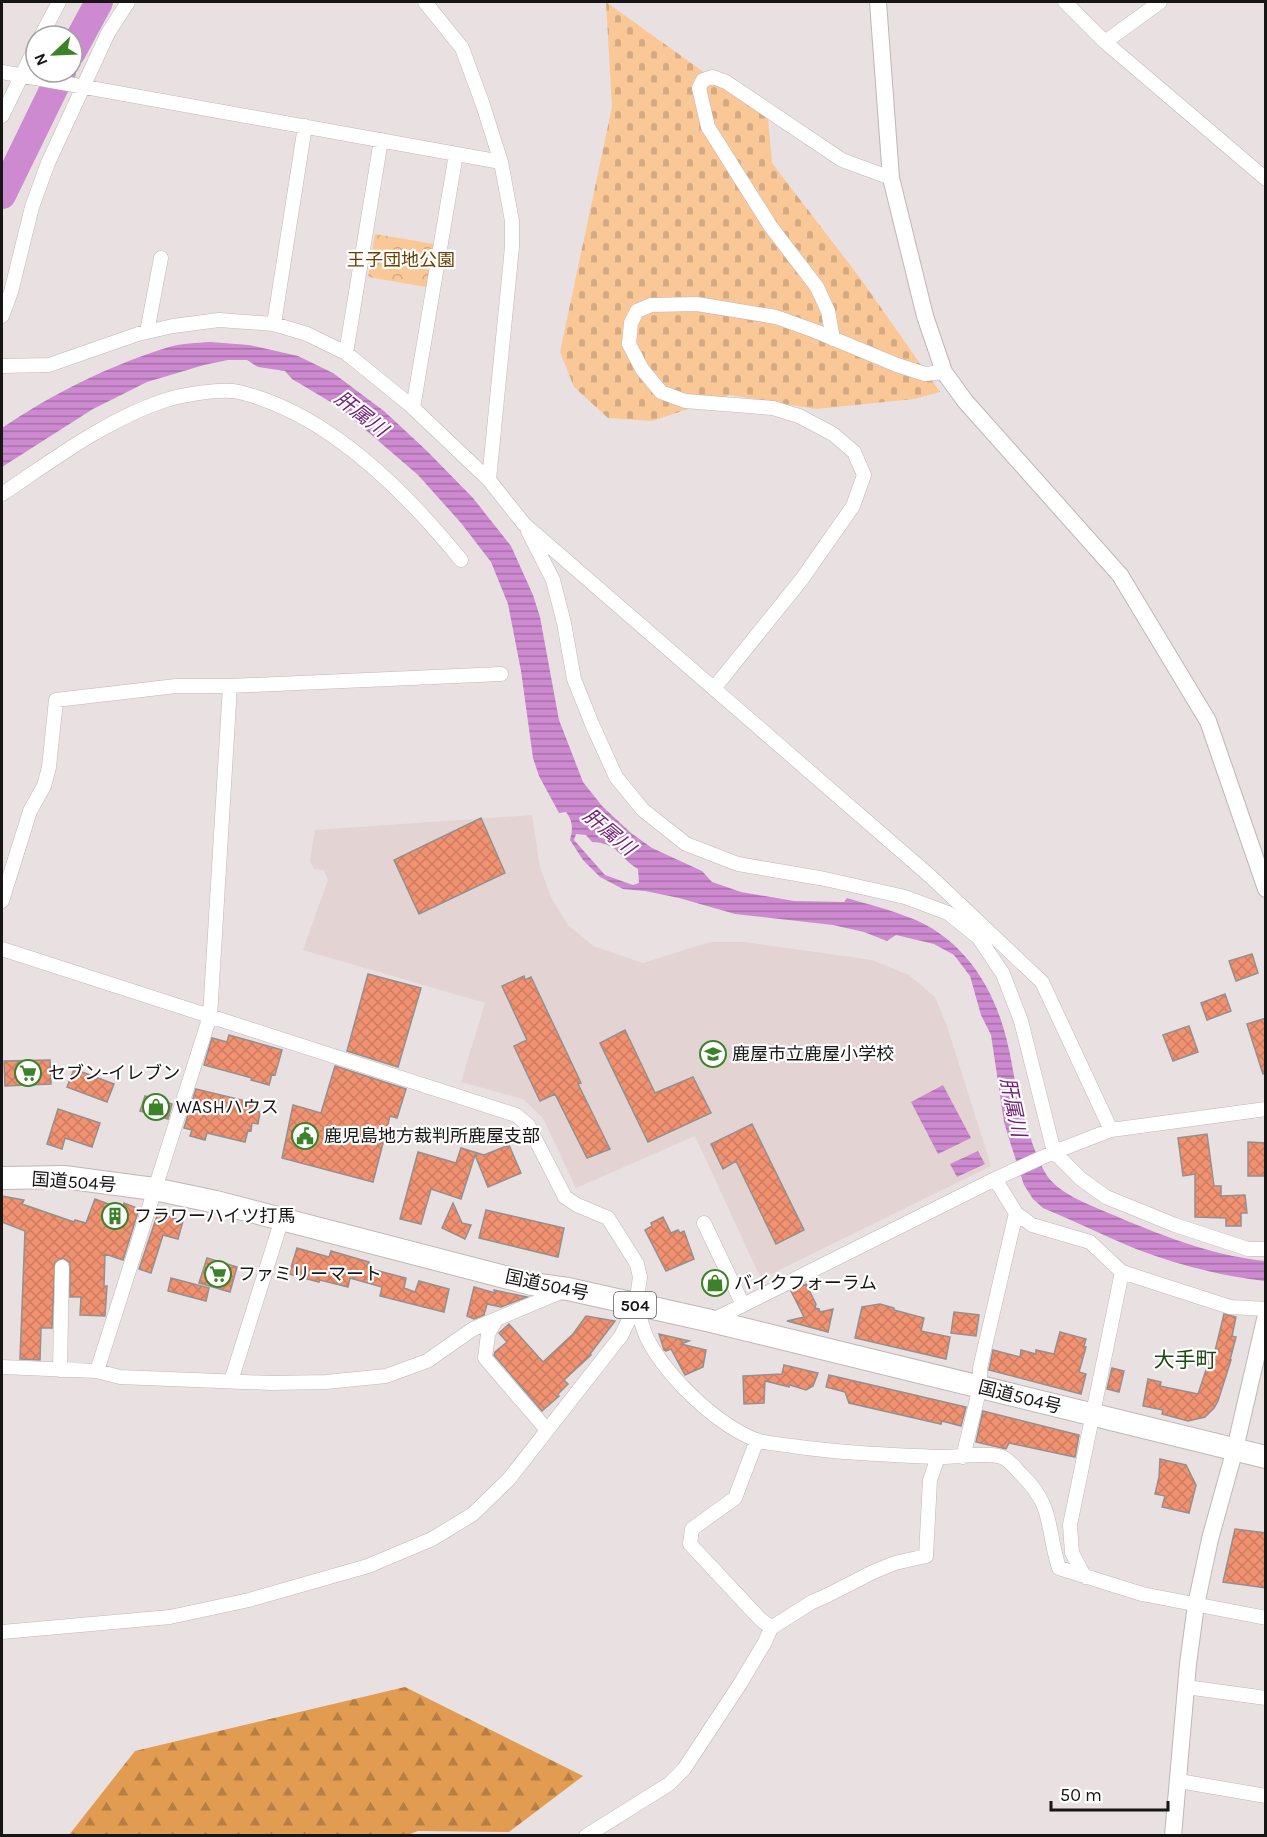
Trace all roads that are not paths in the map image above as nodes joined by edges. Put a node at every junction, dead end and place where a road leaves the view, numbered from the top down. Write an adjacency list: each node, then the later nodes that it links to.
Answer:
1 (60, 2): 7 (street)
2 (128, 2): 12 (street)
3 (425, 2): 17 (street)
4 (878, 2): 18 (street)
5 (1065, 2): 8 (street)
6 (1160, 2): 8 (street)
7 (48, 24)
8 (1105, 42): 19 (street)
9 (24, 69): 11 (street)
10 (2, 72): 11 (street)
11 (21, 75): 12 (street); 13 (street)
12 (84, 87): 14 (street); 21 (street)
13 (2, 116)
14 (305, 126): 15 (street); 22 (street)
15 (381, 140): 16 (street); 25 (street)
16 (456, 154): 17 (street); 28 (street)
17 (501, 162): 29 (street)
18 (891, 178): 24 (street); 27 (street)
19 (1266, 179)
20 (161, 258): 23 (street)
21 (2, 316)
22 (274, 324): 23 (street); 25 (street)
23 (147, 332): 26 (street)
24 (833, 339): 27 (street); 35 (street)
25 (346, 353): 28 (street)
26 (2, 366)
27 (944, 372): 36 (street)
28 (413, 408): 29 (street)
29 (489, 480): 31 (street)
30 (2, 494): 32 (street)
31 (524, 524): 35 (street); 42 (street)
32 (461, 560)
33 (501, 674): 34 (street)
34 (230, 686): 37 (street); 39 (street)
35 (715, 687): 41 (street)
36 (1265, 885)
37 (2, 901)
38 (2, 950): 39 (street)
39 (210, 1016): 45 (street); 53 (street)
40 (1266, 1108): 41 (street)
41 (1111, 1130): 42 (street)
42 (1054, 1152): 44 (street); 49 (street)
43 (2, 1178): 45 (highway, 国道504号 / 504)
44 (995, 1179): 46 (street); 54 (street)
45 (154, 1189): 47 (highway, 国道504号 / 504); 61 (street)
46 (1016, 1213): 51 (street); 63 (street)
47 (282, 1218): 52 (highway, 国道504号 / 504); 62 (street)
48 (704, 1223): 54 (street)
49 (1266, 1249)
50 (62, 1268): 60 (street)
51 (1122, 1272): 55 (street); 64 (street)
52 (568, 1289): 53 (highway, 国道504号 / 504); 57 (street)
53 (636, 1305): 58 (highway, 国道504号 / 504); 65 (street); 66 (street)
54 (744, 1305): 58 (street)
55 (1266, 1309)
56 (1266, 1315): 67 (street)
57 (496, 1320): 62 (street); 65 (street)
58 (711, 1321): 63 (highway, 国道504号 / 504)
59 (2, 1367): 60 (street)
60 (60, 1370): 61 (street)
61 (97, 1371): 62 (street)
62 (231, 1381)
63 (980, 1387): 64 (highway, 国道504号 / 504); 69 (street)
64 (1092, 1415): 67 (highway, 国道504号 / 504); 71 (street)
65 (547, 1430): 75 (street)
66 (757, 1440): 68 (street); 74 (street)
67 (1235, 1449): 70 (highway, 国道504号 / 504); 72 (street)
68 (938, 1457): 69 (street); 74 (street)
69 (963, 1457): 71 (street)
70 (1266, 1457)
71 (1085, 1577): 72 (street)
72 (1196, 1605): 73 (street); 76 (street)
73 (1266, 1618)
74 (771, 1628): 80 (street)
75 (2, 1632)
76 (1186, 1687): 77 (street); 78 (street)
77 (1266, 1698)
78 (1179, 1781): 79 (street); 81 (street)
79 (1266, 1796)
80 (586, 1836)
81 (1173, 1836)

